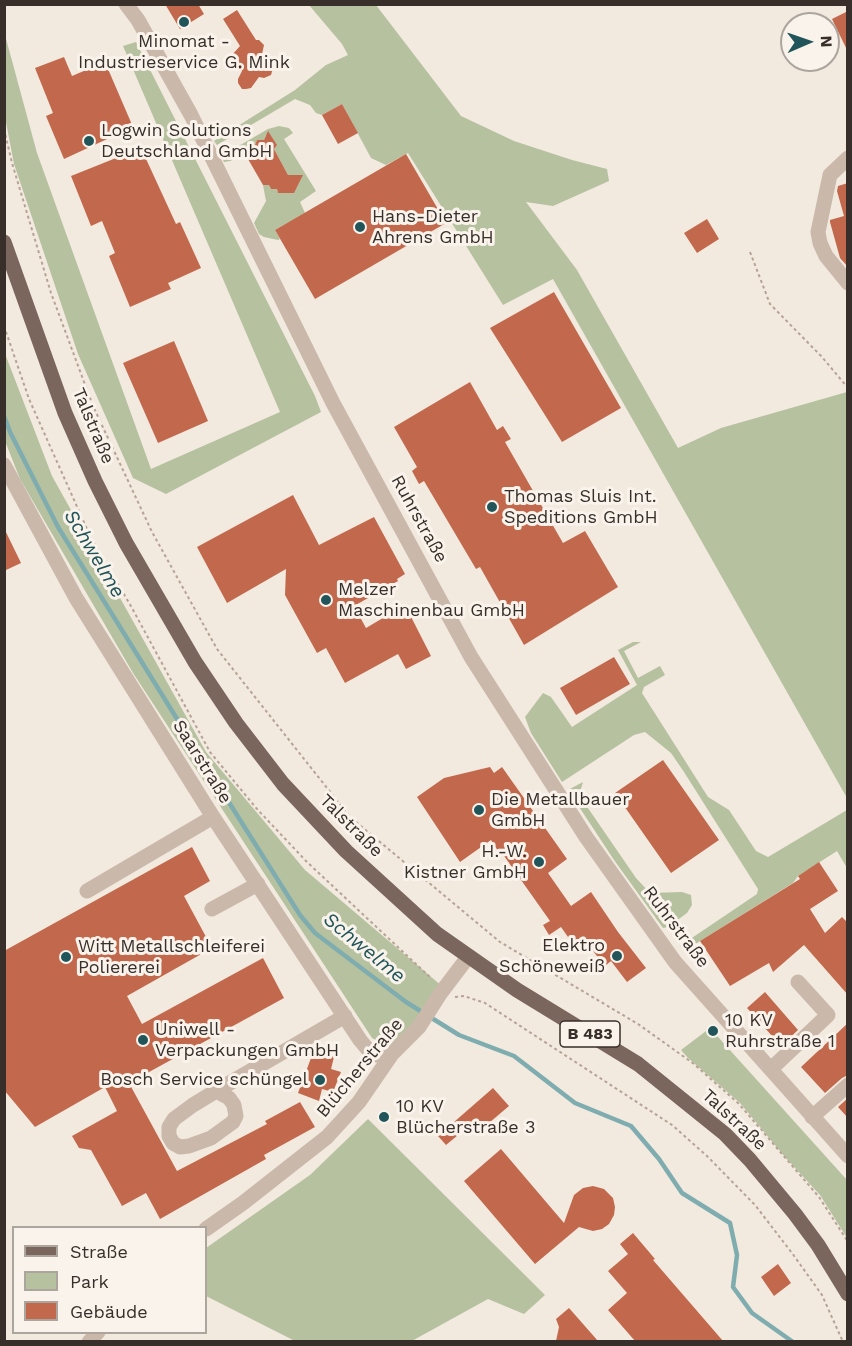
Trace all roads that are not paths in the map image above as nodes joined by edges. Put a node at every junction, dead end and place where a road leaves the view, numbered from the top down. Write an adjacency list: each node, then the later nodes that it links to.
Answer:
1 (126, 4): 14 (street, Ruhrstraße)
2 (848, 158): 4 (street)
3 (4, 242): 10 (main road, Talstraße / B 483)
4 (848, 283)
5 (4, 465): 6 (street, Saarstraße)
6 (213, 817): 7 (street, Saarstraße); 8 (street)
7 (258, 884): 9 (street); 12 (street, Saarstraße)
8 (87, 891)
9 (212, 909)
10 (468, 957): 13 (street, Blücherstraße); 20 (main road, Talstraße / B 483)
11 (798, 982): 14 (street)
12 (345, 1016): 13 (street, Saarstraße); 16 (street)
13 (392, 1054): 19 (street, Blücherstraße)
14 (771, 1069): 17 (street, Ruhrstraße)
15 (848, 1085): 17 (street)
16 (216, 1091)
17 (812, 1117): 18 (street, Ruhrstraße)
18 (848, 1156)
19 (207, 1228)
20 (848, 1294)

